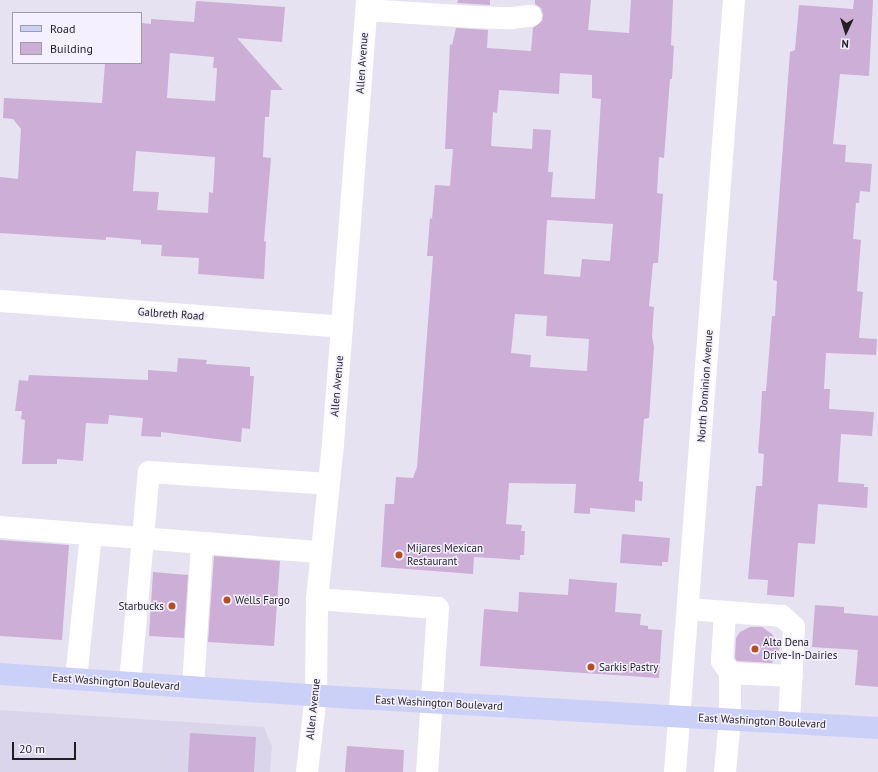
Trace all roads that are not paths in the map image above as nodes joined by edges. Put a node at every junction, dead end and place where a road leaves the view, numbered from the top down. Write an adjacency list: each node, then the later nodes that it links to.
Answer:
1 (734, 0): 13 (street, North Dominion Avenue)
2 (367, 5): 3 (street); 5 (street, Allen Avenue)
3 (531, 16)
4 (0, 301): 5 (street, Galbreth Road)
5 (342, 327): 6 (street, Allen Avenue)
6 (328, 484): 9 (street); 11 (street, Allen Avenue)
7 (0, 527): 8 (street)
8 (91, 535): 9 (street); 18 (street)
9 (143, 538): 10 (street); 19 (street)
10 (202, 543): 11 (street); 20 (street)
11 (321, 552): 12 (street, Allen Avenue)
12 (317, 599): 21 (street, Allen Avenue); 22 (street)
13 (688, 609): 14 (street); 23 (street, North Dominion Avenue)
14 (725, 612): 15 (street); 17 (street)
15 (730, 673): 17 (street); 24 (street)
16 (0, 674): 18 (main road, East Washington Boulevard)
17 (792, 676): 25 (street)
18 (76, 679): 19 (main road, East Washington Boulevard)
19 (130, 683): 20 (main road, East Washington Boulevard)
20 (193, 687): 21 (main road, East Washington Boulevard)
21 (316, 695): 22 (main road, East Washington Boulevard); 27 (street, Allen Avenue)
22 (431, 702): 23 (main road, East Washington Boulevard); 28 (street)
23 (680, 717): 24 (main road, East Washington Boulevard); 29 (street, North Dominion Avenue)
24 (730, 719): 25 (main road, East Washington Boulevard); 30 (street)
25 (789, 723): 26 (main road, East Washington Boulevard)
26 (878, 728)
27 (307, 772)
28 (427, 772)
29 (675, 772)
30 (725, 772)

